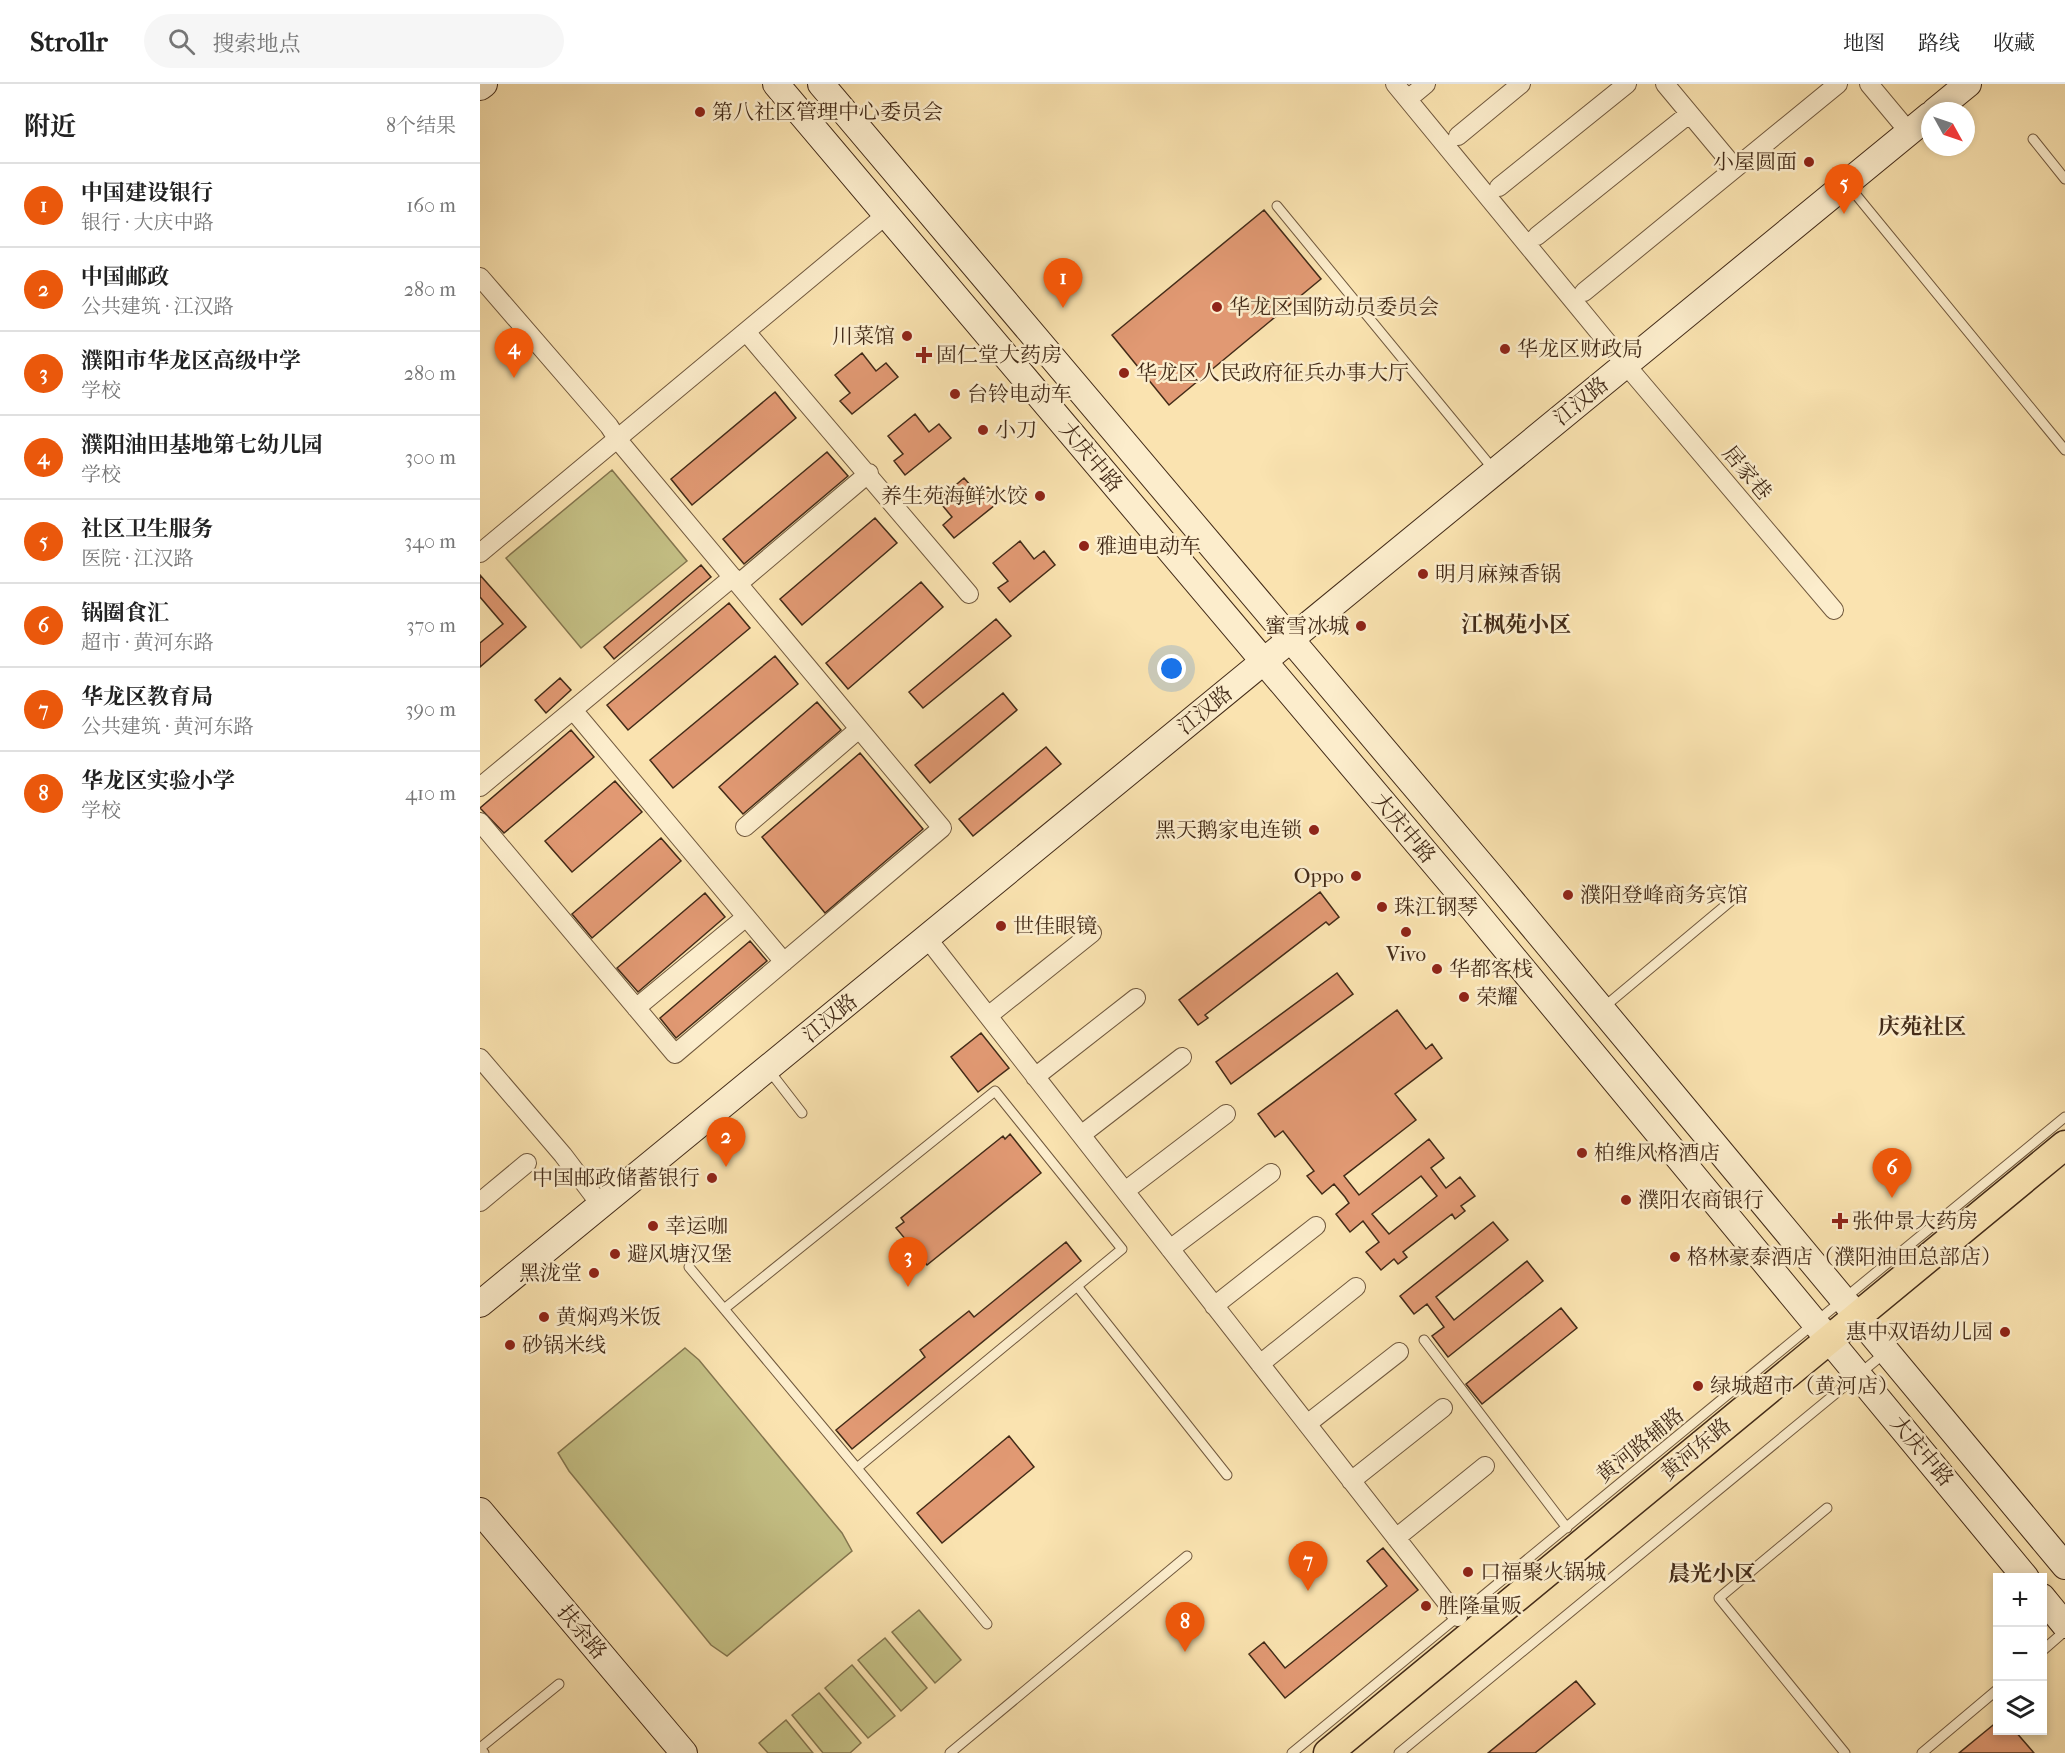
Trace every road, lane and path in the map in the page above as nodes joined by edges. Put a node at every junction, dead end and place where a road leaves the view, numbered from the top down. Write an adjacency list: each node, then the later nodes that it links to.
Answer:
1 (484, 84): 12 (main road)
2 (776, 84): 25 (main road, 大庆中路)
3 (821, 84): 39 (main road, 大庆中路)
4 (1395, 84): 13 (street, 居家巷)
5 (1426, 84): 13 (street)
6 (1521, 84): 18 (street)
7 (1627, 84): 23 (street)
8 (1665, 84): 15 (street)
9 (1838, 84): 20 (street)
10 (1869, 84): 17 (street)
11 (1968, 84): 14 (main road)
12 (480, 87)
13 (1408, 99): 30 (street, 居家巷)
14 (1946, 102)
15 (1689, 114): 20 (street); 26 (street)
16 (1921, 122): 17 (main road, 江汉路)
17 (1909, 132): 22 (main road, 江汉路)
18 (1458, 136)
19 (2033, 139): 21 (lane)
20 (1735, 168): 28 (street)
21 (2065, 179)
22 (1847, 184): 30 (main road, 江汉路); 32 (lane)
23 (1499, 187)
24 (1277, 207): 33 (lane)
25 (886, 215): 29 (street); 40 (main road, 大庆中路)
26 (1537, 237)
27 (480, 277): 31 (street)
28 (1584, 292)
29 (747, 333): 31 (street); 34 (street)
30 (1626, 365): 33 (main road, 江汉路); 38 (street, 居家巷)
31 (618, 440): 35 (street); 36 (street)
32 (2065, 450)
33 (1495, 471): 39 (main road, 江汉路)
34 (869, 473): 36 (street); 37 (street)
35 (482, 547)
36 (735, 580): 41 (street); 42 (street)
37 (969, 594)
38 (1834, 610)
39 (1291, 639): 40 (main road, 江汉路); 53 (main road, 大庆中路)
40 (1264, 662): 49 (main road, 江汉路); 80 (main road, 大庆中路)
41 (573, 710): 43 (street); 47 (street)
42 (859, 729): 45 (street); 50 (street)
43 (480, 787)
44 (480, 822): 52 (street)
45 (745, 827)
46 (1738, 895): 53 (lane)
47 (746, 917): 50 (street); 52 (street)
48 (1092, 933): 54 (street)
49 (927, 938): 54 (street); 57 (main road, 江汉路)
50 (784, 962): 52 (street)
51 (1136, 998): 58 (street)
52 (636, 1008)
53 (1601, 1008): 78 (main road, 大庆中路)
54 (988, 1016): 58 (street)
55 (1182, 1057): 62 (street)
56 (480, 1058): 69 (street)
57 (768, 1069): 59 (lane); 69 (main road, 江汉路)
58 (1035, 1077): 62 (street)
59 (802, 1113)
60 (1226, 1114): 67 (street)
61 (2065, 1117): 78 (lane, 黄河路辅路)
62 (1081, 1135): 67 (street)
63 (2065, 1144): 78 (main road, 黄河东路)
64 (527, 1163): 68 (street)
65 (2065, 1168): 78 (main road, 黄河东路)
66 (1271, 1173): 71 (street)
67 (1125, 1191): 71 (street)
68 (480, 1202)
69 (600, 1204): 75 (main road, 江汉路)
70 (1316, 1226): 76 (street)
71 (1170, 1250): 76 (street)
72 (689, 1267): 77 (lane)
73 (1077, 1286): 77 (lane); 86 (lane); 87 (lane)
74 (1356, 1287): 82 (street)
75 (480, 1304)
76 (1214, 1306): 82 (street)
77 (724, 1309): 86 (lane)
78 (1864, 1324): 80 (main road, 黄河东路); 80 (lane, 黄河路辅路); 94 (main road, 大庆中路)
79 (1424, 1340): 91 (lane)
80 (1836, 1348): 91 (lane, 黄河路辅路); 95 (main road, 大庆中路); 108 (main road, 黄河东路); 109 (main road, 黄河东路); 110 (lane, 黄河路辅路)
81 (1399, 1352): 84 (street)
82 (1260, 1364): 84 (street)
83 (1443, 1408): 88 (street)
84 (1307, 1424): 88 (street)
85 (1485, 1466): 92 (street)
86 (857, 1468): 98 (lane)
87 (1227, 1474)
88 (1351, 1480): 92 (street)
89 (1827, 1508): 111 (lane)
90 (480, 1511): 105 (main road, 扶余路)
91 (1567, 1528): 97 (lane, 黄河路辅路)
92 (1396, 1538): 97 (street)
93 (1187, 1556): 106 (lane)
94 (2065, 1566)
95 (2022, 1573)
96 (2047, 1603): 99 (main road)
97 (1458, 1617): 107 (lane, 黄河路辅路)
98 (987, 1624)
99 (2065, 1625)
100 (2065, 1631): 101 (lane)
101 (2047, 1647)
102 (559, 1684): 104 (lane)
103 (1993, 1693): 112 (lane)
104 (484, 1753)
105 (684, 1753)
106 (950, 1753)
107 (1292, 1753)
108 (1328, 1753)
109 (1357, 1753)
110 (1399, 1753)
111 (1845, 1753)
112 (1922, 1753)

